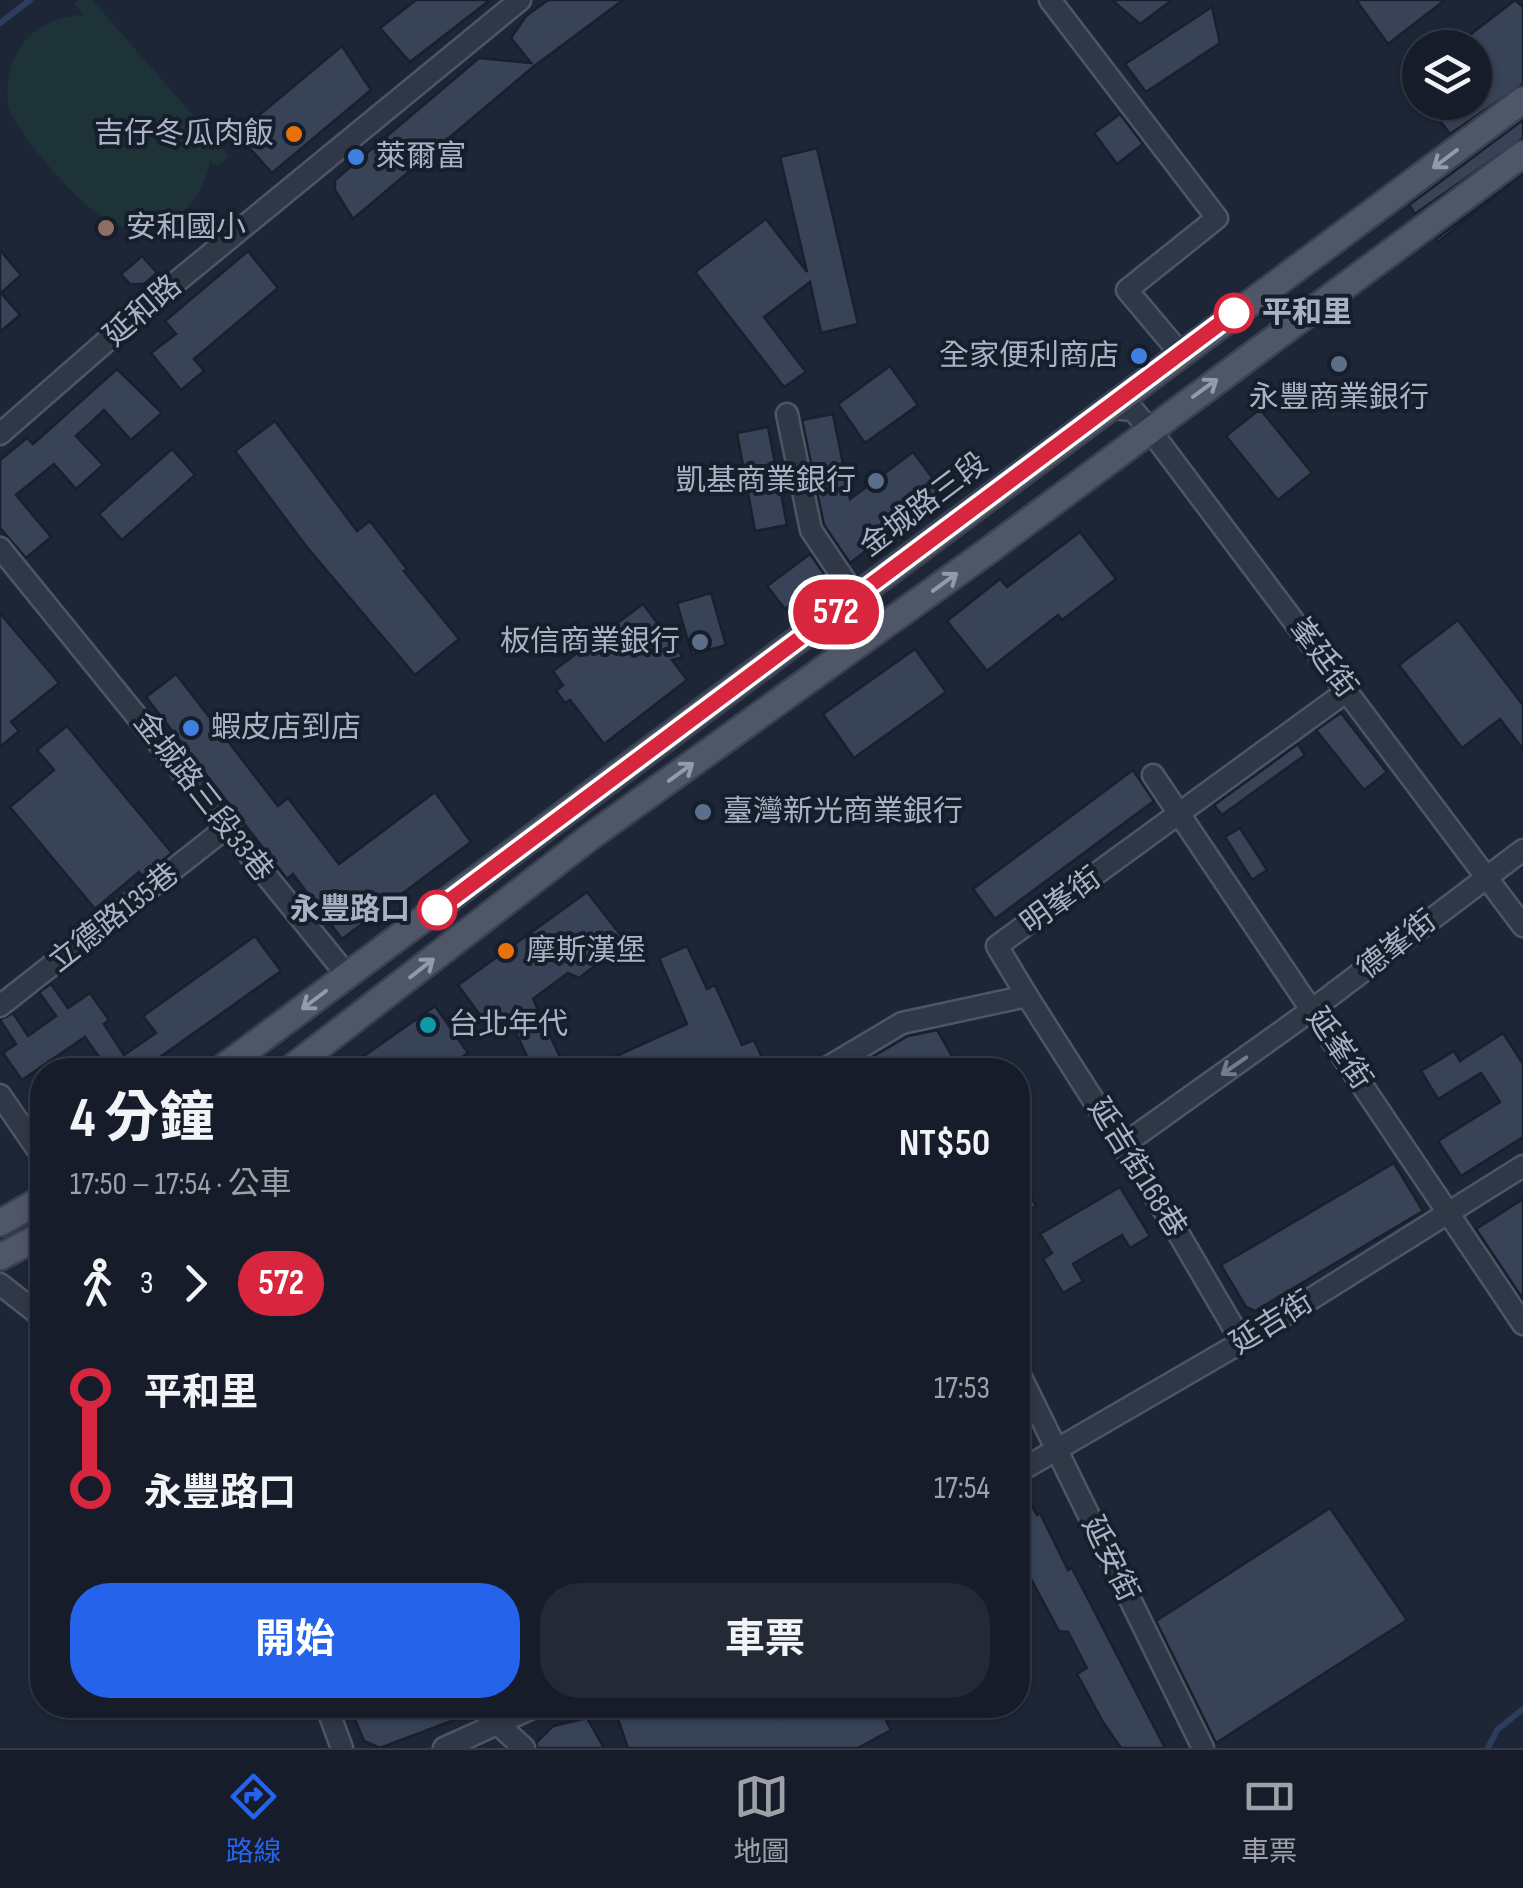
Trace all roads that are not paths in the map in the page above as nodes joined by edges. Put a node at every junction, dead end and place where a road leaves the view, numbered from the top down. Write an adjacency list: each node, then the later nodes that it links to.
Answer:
1 (520, 0): 9 (street, 延和路)
2 (1050, 0): 5 (street)
3 (1523, 100): 5 (main road, 金城路三段, one-way to 5)
4 (1523, 154): 8 (main road, one-way to 4)
5 (1180, 353): 6 (main road, 金城路三段)
6 (1111, 408): 8 (street, 峯廷街); 11 (main road, 金城路三段)
7 (788, 414): 11 (street)
8 (1150, 430): 12 (street, 峯廷街); 24 (main road, one-way to 8)
9 (0, 434)
10 (0, 548): 15 (street, 金城路三段33巷)
11 (856, 597): 19 (main road, 金城路三段)
12 (1347, 690): 14 (street, 明峯街); 17 (street, 峯廷街)
13 (1152, 775): 14 (street, 延峯街)
14 (1181, 815): 20 (street, 明峯街); 22 (street, 延峯街)
15 (226, 828): 19 (street, 金城路三段33巷); 21 (street, 立德路135巷)
16 (1523, 850): 17 (street, 德峯街)
17 (1486, 876): 18 (street, 峯廷街); 22 (street, 德峯街)
18 (1523, 926)
19 (347, 975): 23 (main road, 金城路三段, one-way to 23)
20 (1027, 996): 25 (street); 28 (street, 延吉街168巷)
21 (0, 1006)
22 (1314, 1009): 28 (street, 德峯街, one-way to 28); 31 (street, 延峯街)
23 (236, 1058)
24 (305, 1058)
25 (861, 1058)
26 (0, 1095): 27 (street)
27 (30, 1139)
28 (1124, 1145): 38 (street, 延吉街168巷)
29 (1523, 1166): 31 (street, 延吉街)
30 (30, 1205): 32 (main road)
31 (1450, 1212): 37 (street, 延峯街); 38 (street, 延吉街)
32 (0, 1223)
33 (30, 1241): 34 (main road)
34 (0, 1257)
35 (0, 1284): 36 (street)
36 (30, 1308)
37 (1523, 1324)
38 (1242, 1342): 40 (street, 延吉街)
39 (1030, 1396): 40 (street, 延安街)
40 (1057, 1452): 41 (street, 延吉街); 49 (street, 延安街)
41 (1030, 1466)
42 (331, 1718): 46 (street)
43 (491, 1718): 45 (street)
44 (511, 1718): 45 (street)
45 (498, 1724): 47 (street); 48 (street)
46 (342, 1748)
47 (444, 1748)
48 (524, 1748)
49 (1202, 1748)

